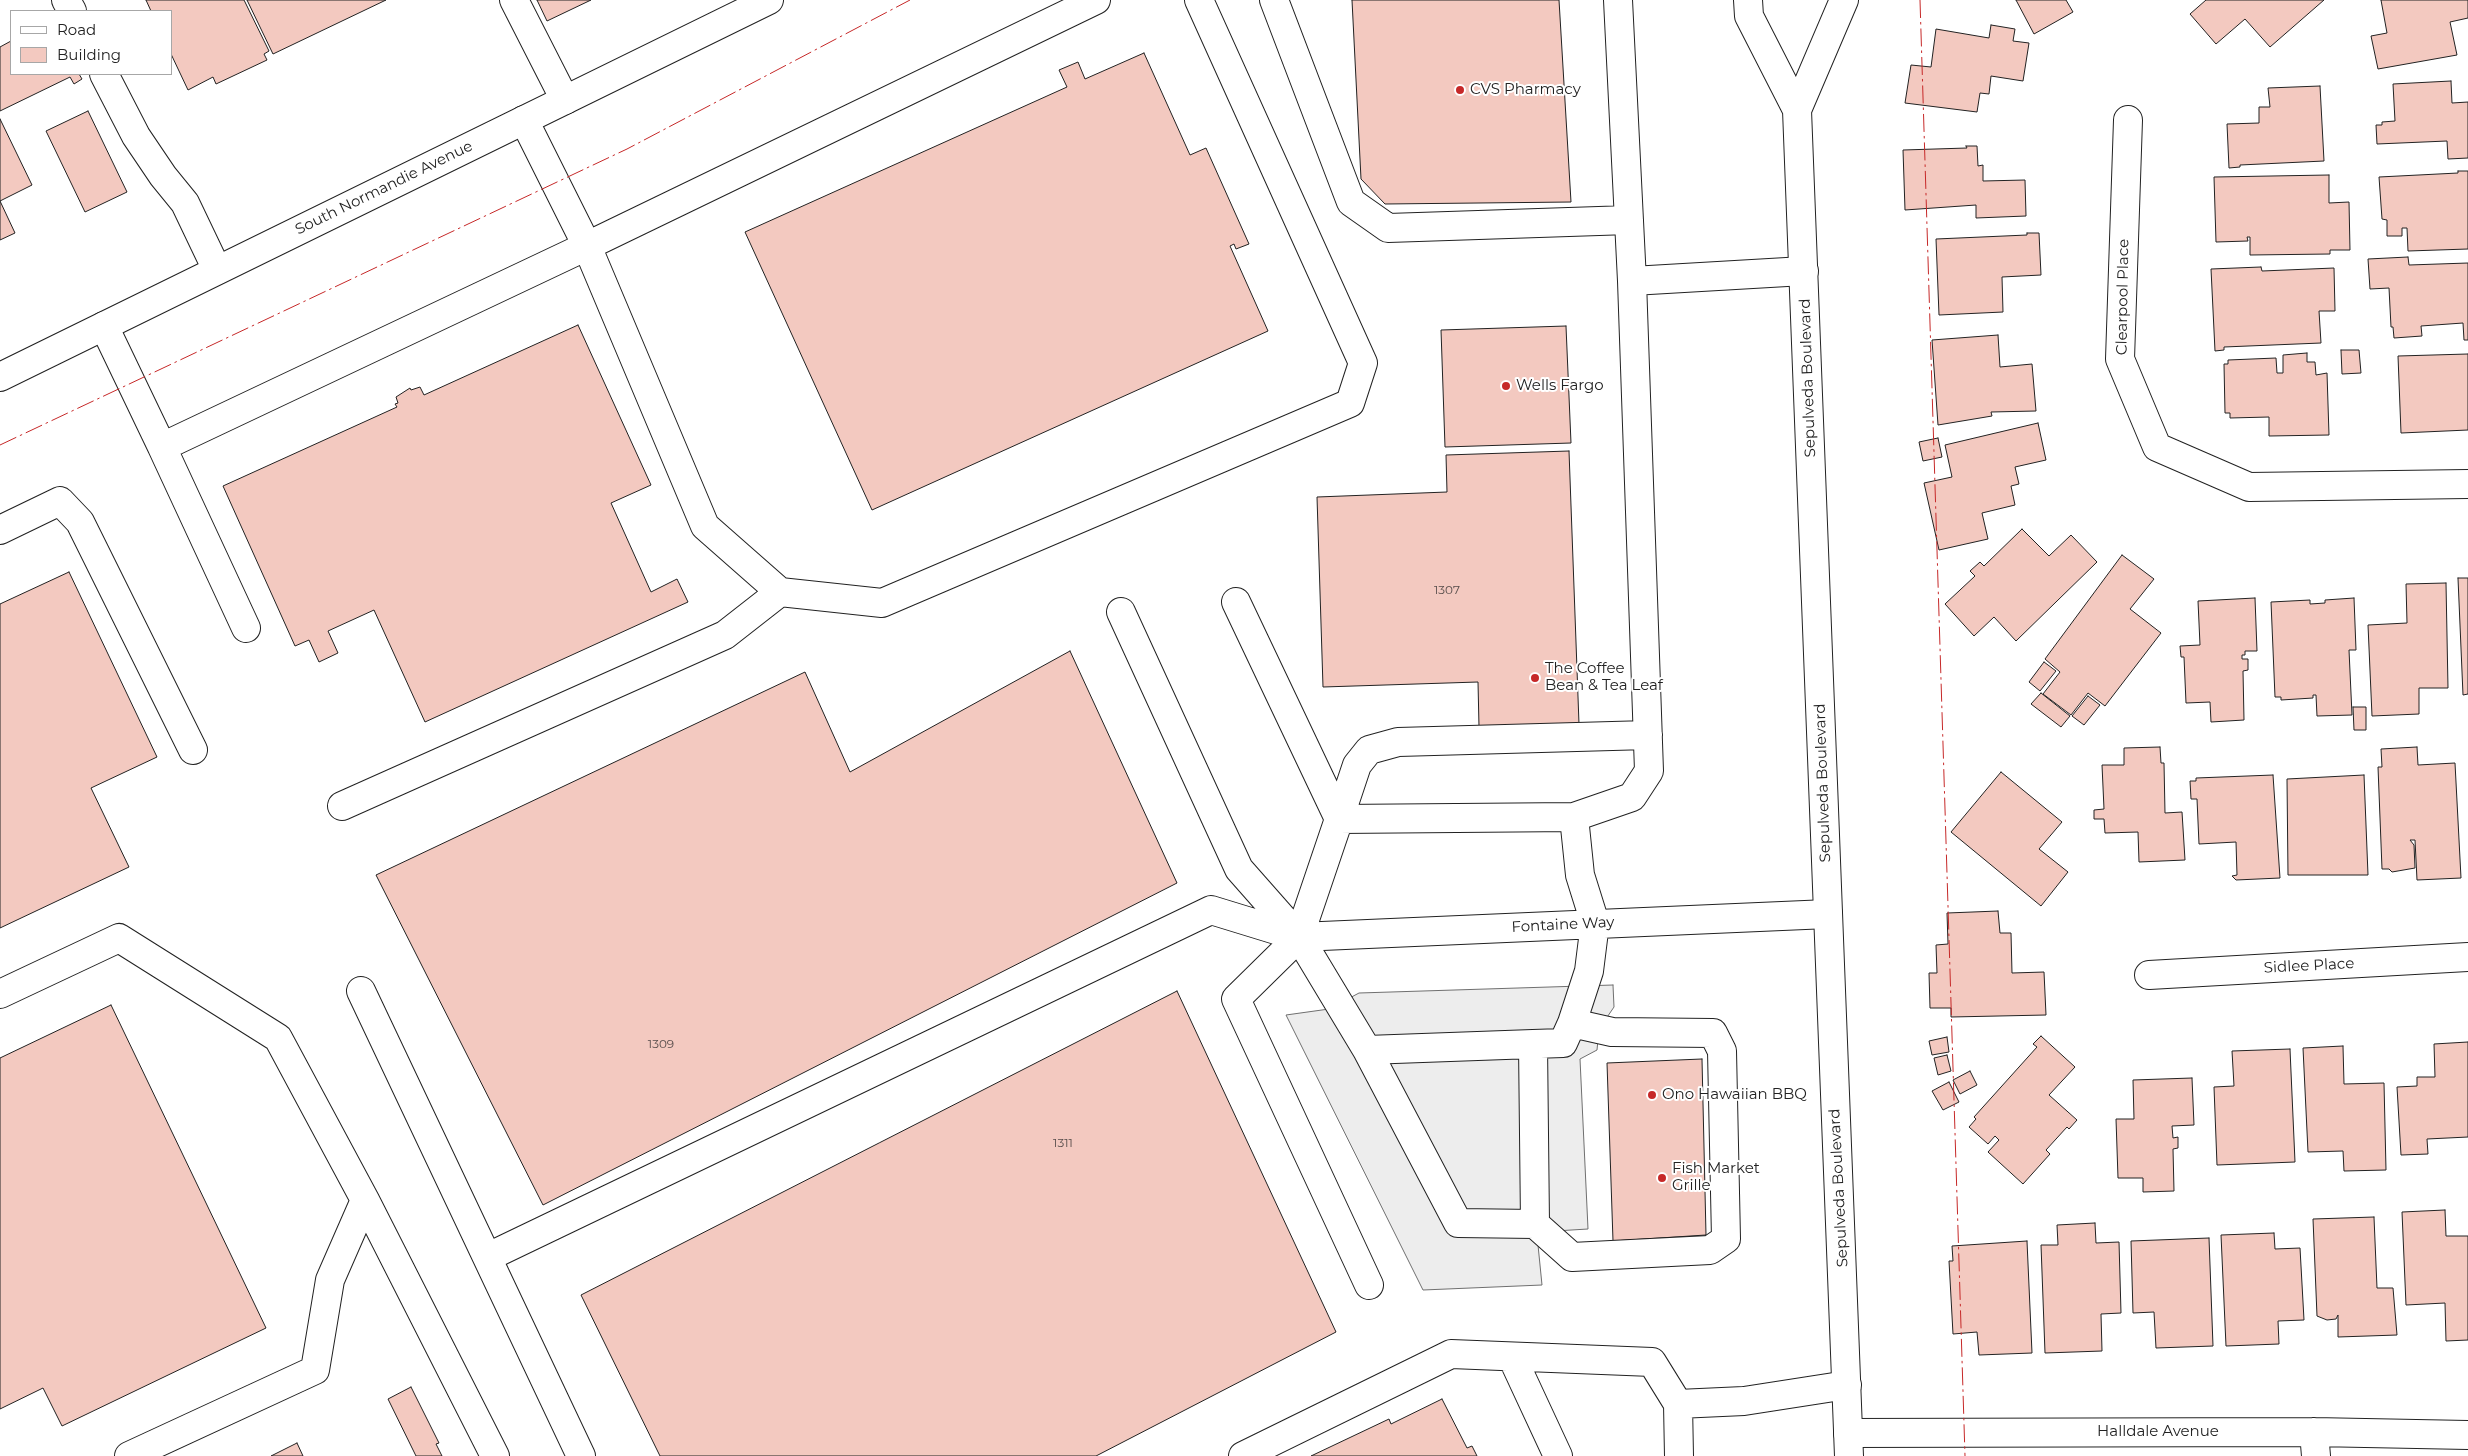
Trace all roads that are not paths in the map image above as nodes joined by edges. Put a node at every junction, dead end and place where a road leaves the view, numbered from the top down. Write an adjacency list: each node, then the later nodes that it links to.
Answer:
1 (514, 0): 10 (street)
2 (769, 0): 10 (street, South Normandie Avenue)
3 (1096, 0): 15 (street)
4 (1199, 0): 24 (street)
5 (1274, 0): 14 (street)
6 (1618, 0): 14 (street)
7 (1748, 0): 11 (street, Sepulveda Boulevard)
8 (1844, 0): 11 (street, Sepulveda Boulevard)
9 (105, 75): 16 (street)
10 (565, 100): 12 (street, South Normandie Avenue)
11 (1797, 110): 17 (street, Sepulveda Boulevard)
12 (524, 120): 15 (street); 16 (street, South Normandie Avenue)
13 (2128, 120): 22 (street, Clearpool Place)
14 (1629, 220): 18 (street)
15 (587, 246): 21 (street); 24 (street)
16 (217, 270): 19 (street, South Normandie Avenue)
17 (1804, 271): 18 (street); 33 (street, Sepulveda Boulevard)
18 (1632, 281): 28 (street)
19 (104, 326): 20 (street, South Normandie Avenue); 21 (street)
20 (0, 377)
21 (162, 447): 27 (street)
22 (2468, 484)
23 (0, 530): 29 (street)
24 (780, 592): 30 (street)
25 (1236, 602): 32 (street)
26 (1121, 612): 35 (street)
27 (246, 628)
28 (1648, 735): 31 (street); 32 (street)
29 (193, 750)
30 (342, 806)
31 (1574, 818): 32 (street); 34 (street)
32 (1339, 819): 35 (street)
33 (1828, 914): 34 (street, Fontaine Way); 48 (street, Sepulveda Boulevard)
34 (1595, 923): 35 (street, Fontaine Way); 40 (street)
35 (1299, 937): 42 (street); 45 (street, Fontaine Way); 46 (street)
36 (2468, 957): 37 (street, Sidlee Place)
37 (2149, 975)
38 (361, 991): 45 (street)
39 (0, 994): 43 (street)
40 (1572, 1023): 41 (street); 44 (street)
41 (1533, 1044): 42 (street); 44 (street)
42 (1366, 1050): 44 (street)
43 (365, 1200): 53 (street); 54 (street)
44 (1535, 1224)
45 (488, 1257): 55 (street)
46 (1369, 1285)
47 (1512, 1356): 49 (street); 56 (street); 57 (street)
48 (1847, 1385): 49 (street); 51 (street, Sepulveda Boulevard)
49 (1678, 1404): 58 (street)
50 (2468, 1435): 52 (street, Halldale Avenue)
51 (1849, 1444): 52 (street, Halldale Avenue)
52 (2315, 1444)
53 (129, 1456)
54 (495, 1456)
55 (581, 1456)
56 (1243, 1456)
57 (1558, 1456)
58 (1679, 1456)

